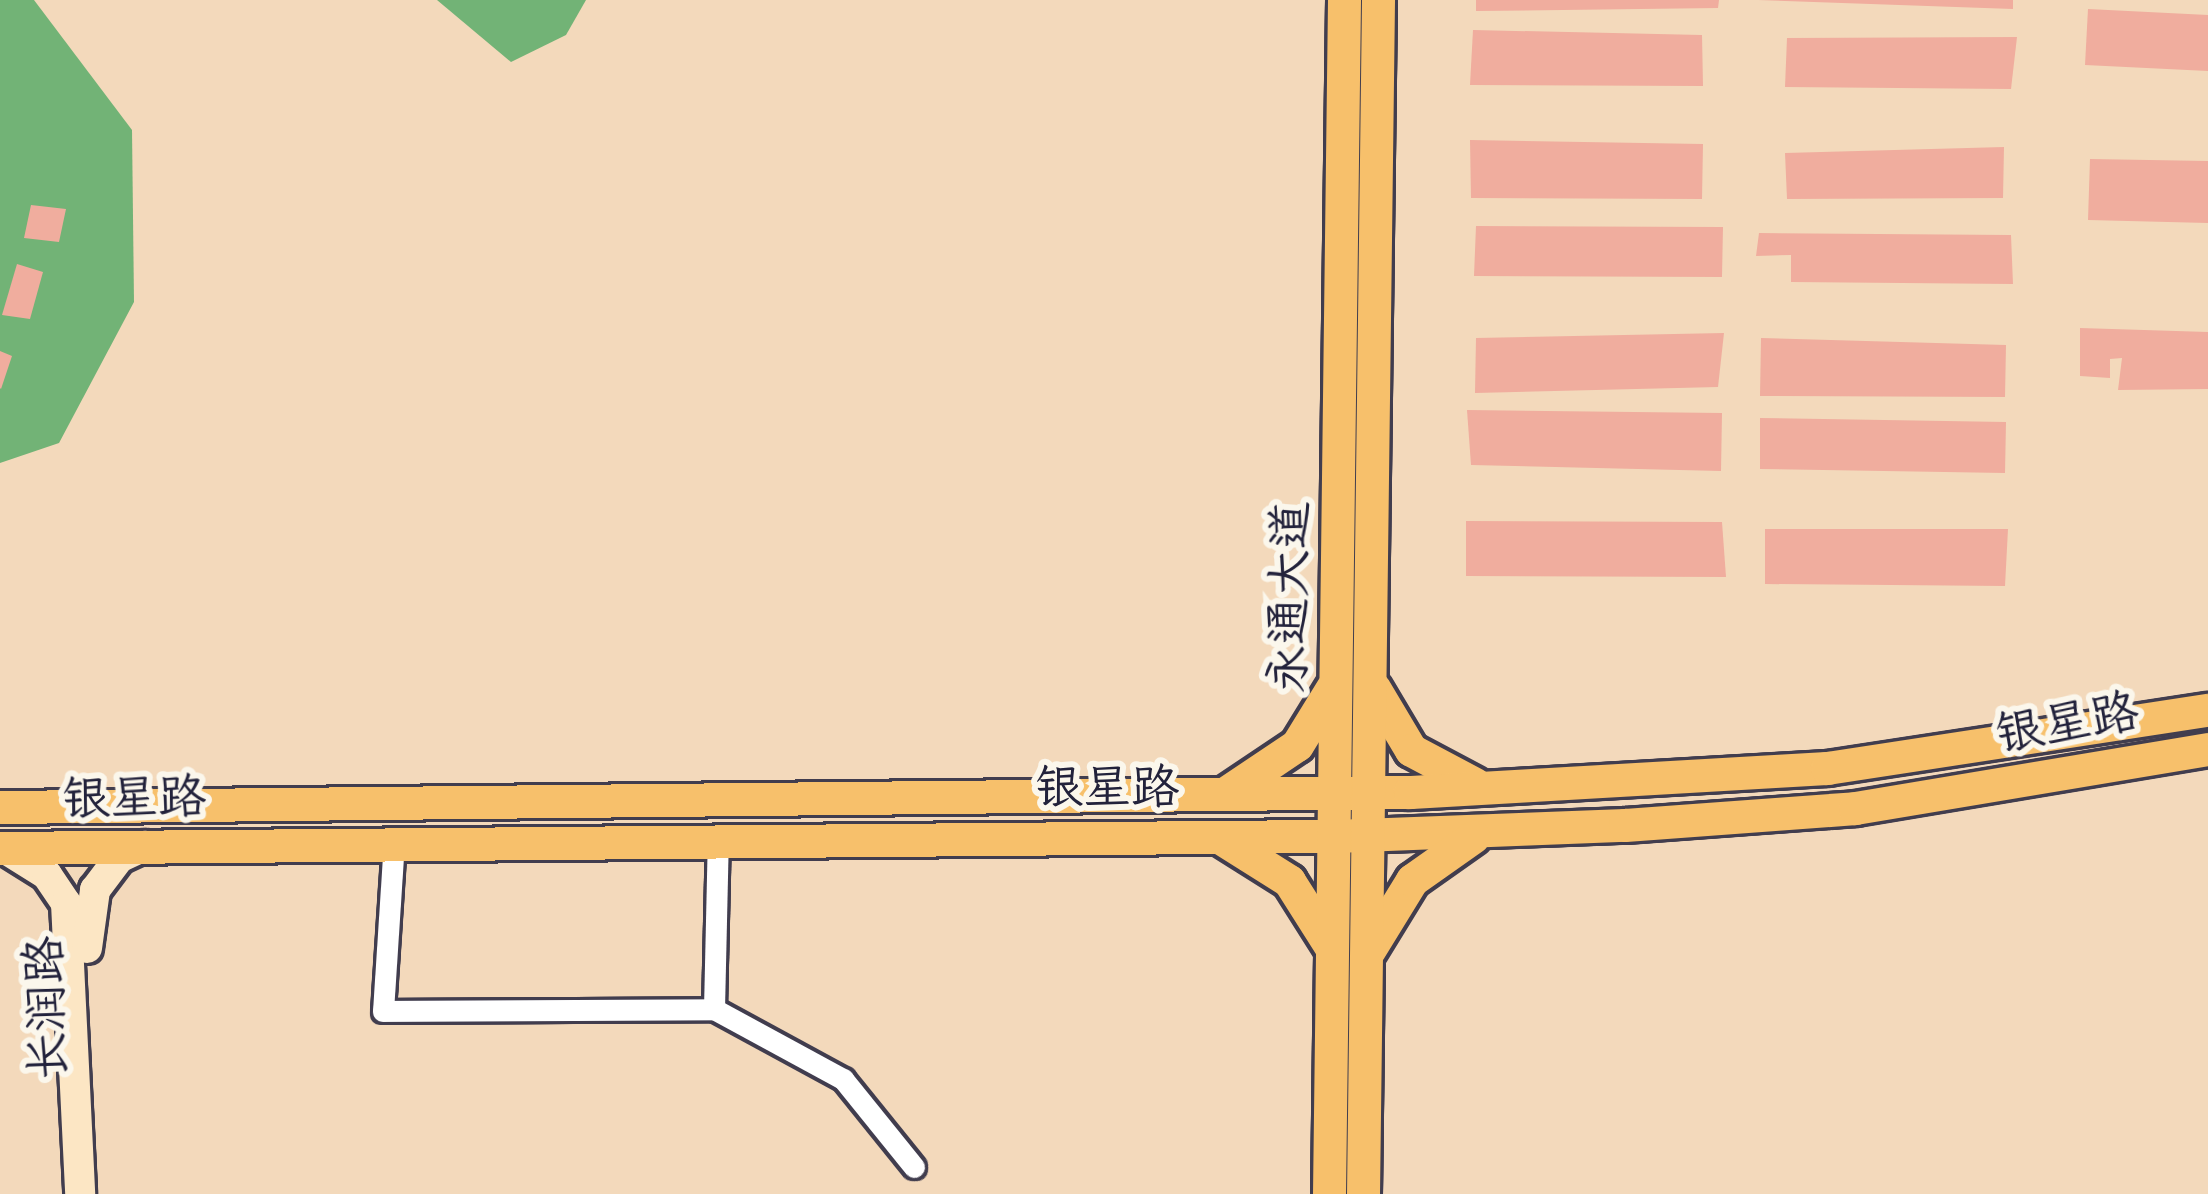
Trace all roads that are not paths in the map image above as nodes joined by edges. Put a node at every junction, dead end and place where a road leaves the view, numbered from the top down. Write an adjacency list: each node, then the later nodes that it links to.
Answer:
1 (1344, 0): 3 (main road, 永通大道)
2 (1378, 0): 3 (main road, 永通大道)
3 (1353, 675): 6 (main road); 7 (main road); 8 (main road, 永通大道)
4 (2208, 710): 6 (main road, 银星路)
5 (2208, 749): 10 (main road, 银星路)
6 (1494, 788): 8 (main road, 银星路)
7 (1219, 794): 8 (main road, 银星路); 9 (main road, 银星路)
8 (1352, 794): 11 (main road, 永通大道)
9 (0, 807)
10 (1489, 831): 11 (main road, 银星路); 17 (main road)
11 (1351, 835): 12 (main road, 银星路); 17 (main road, 永通大道)
12 (1217, 836): 13 (main road, 银星路); 17 (main road)
13 (718, 837): 14 (main road, 银星路); 18 (street)
14 (394, 841): 15 (main road, 银星路); 18 (street)
15 (145, 846): 16 (main road, 银星路); 21 (main road, 长润路)
16 (2, 848): 20 (main road, 长润路)
17 (1349, 955): 22 (main road, 永通大道); 23 (main road, 永通大道)
18 (715, 1009): 19 (street)
19 (914, 1167)
20 (80, 1194)
21 (97, 1194)
22 (1329, 1194)
23 (1363, 1194)

